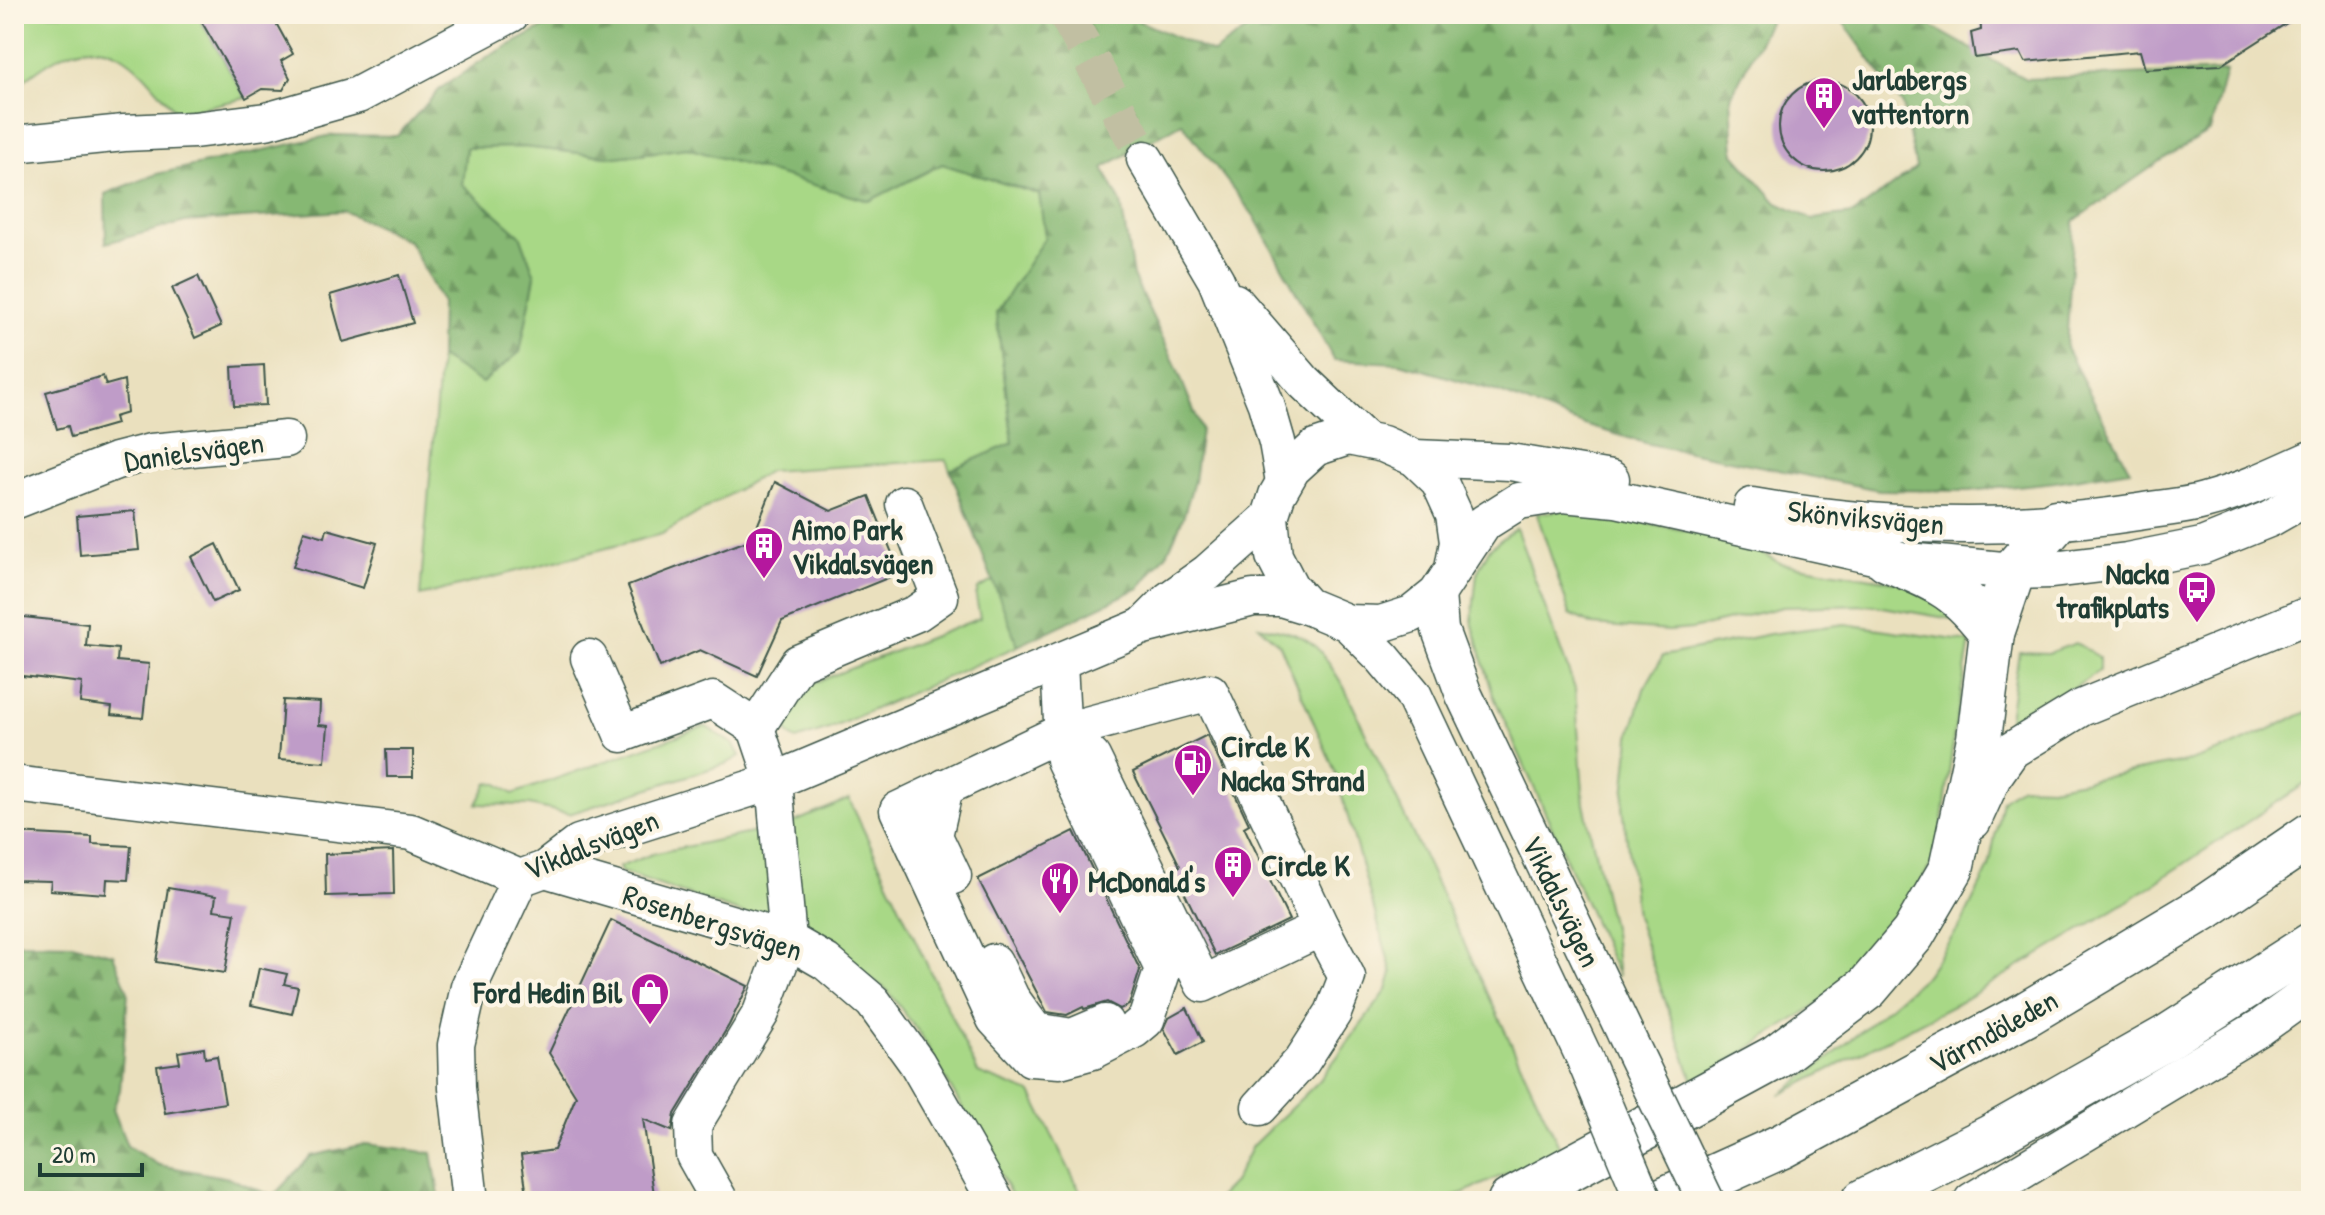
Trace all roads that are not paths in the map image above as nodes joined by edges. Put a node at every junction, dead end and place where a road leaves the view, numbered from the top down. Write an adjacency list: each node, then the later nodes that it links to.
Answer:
1 (511, 14): 2 (street)
2 (14, 144)
3 (1145, 159): 4 (street)
4 (1216, 280): 6 (street); 9 (street)
5 (286, 439): 11 (street, Danielsvägen)
6 (1365, 440): 7 (street); 9 (street)
7 (1415, 458): 14 (street, Skönviksvägen); 17 (street)
8 (2311, 459): 14 (street, Skönviksvägen)
9 (1284, 482): 13 (street)
10 (2311, 495): 16 (street, Skönviksvägen)
11 (14, 501)
12 (904, 504): 25 (street)
13 (1270, 517): 18 (street); 21 (street, Vikdalsvägen)
14 (2056, 522): 16 (highway)
15 (1887, 559): 16 (street, Skönviksvägen); 17 (street, Skönviksvägen); 22 (highway)
16 (2013, 571): 22 (highway)
17 (1445, 581): 20 (street); 43 (street, Vikdalsvägen, bridge)
18 (1307, 606): 20 (street); 21 (street, Vikdalsvägen)
19 (2311, 614): 30 (street)
20 (1348, 623): 41 (street, Vikdalsvägen, bridge)
21 (1143, 626): 24 (street, Vikdalsvägen)
22 (1992, 633): 30 (highway)
23 (589, 658): 25 (street)
24 (1059, 663): 26 (street); 27 (street, Vikdalsvägen)
25 (756, 728): 27 (street)
26 (1064, 746): 26 (street); 32 (street); 32 (street)
27 (774, 781): 31 (street, Vikdalsvägen); 33 (street)
28 (14, 784): 31 (street, Vikdalsvägen)
29 (2311, 835): 42 (highway, Värmdöleden)
30 (1951, 869): 40 (highway)
31 (532, 873): 33 (street, Rosenbergsvägen); 37 (street)
32 (1321, 928): 36 (street)
33 (788, 940): 38 (street); 39 (street, Rosenbergsvägen)
34 (2311, 945): 44 (highway)
35 (2311, 991): 45 (street)
36 (1260, 1107)
37 (470, 1201)
38 (720, 1201)
39 (996, 1201)
40 (1510, 1201)
41 (1644, 1201)
42 (1660, 1201)
43 (1706, 1201)
44 (1864, 1201)
45 (1972, 1201)

